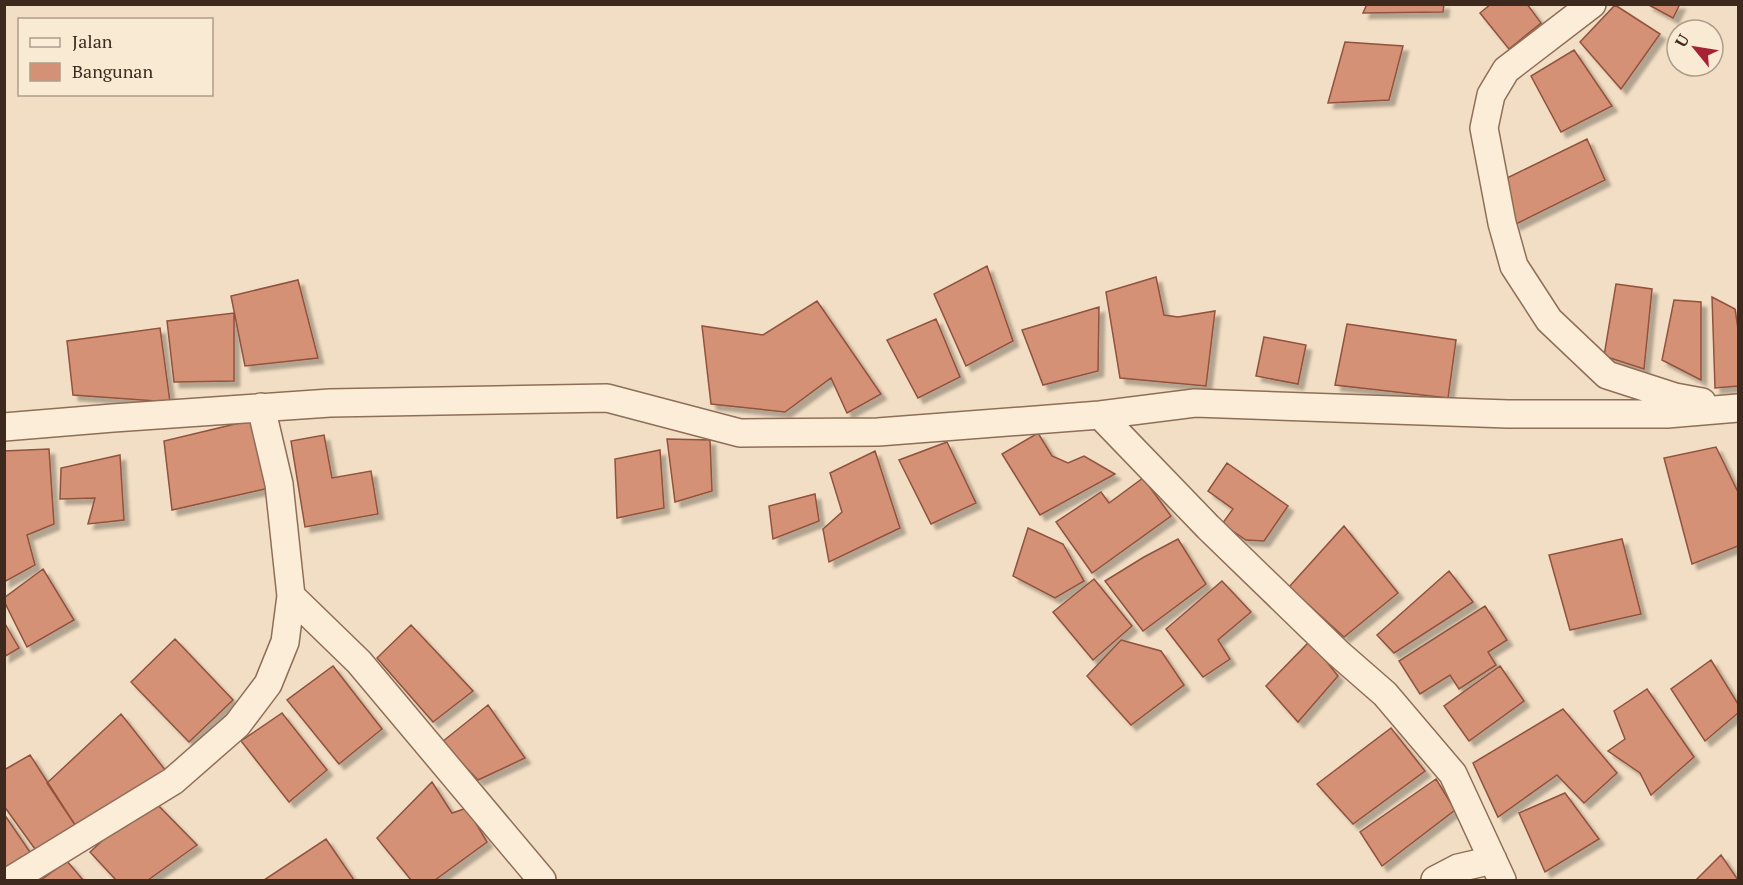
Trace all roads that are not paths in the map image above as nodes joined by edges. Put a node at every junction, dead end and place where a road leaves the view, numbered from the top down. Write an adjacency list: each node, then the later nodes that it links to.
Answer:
1 (1592, 4): 3 (street)
2 (261, 407): 4 (street); 5 (street); 6 (street)
3 (1737, 409): 4 (street)
4 (1100, 416): 7 (street)
5 (4, 427)
6 (291, 596): 8 (street); 9 (street)
7 (1497, 870): 10 (street)
8 (11, 880)
9 (542, 880)
10 (1435, 880)

